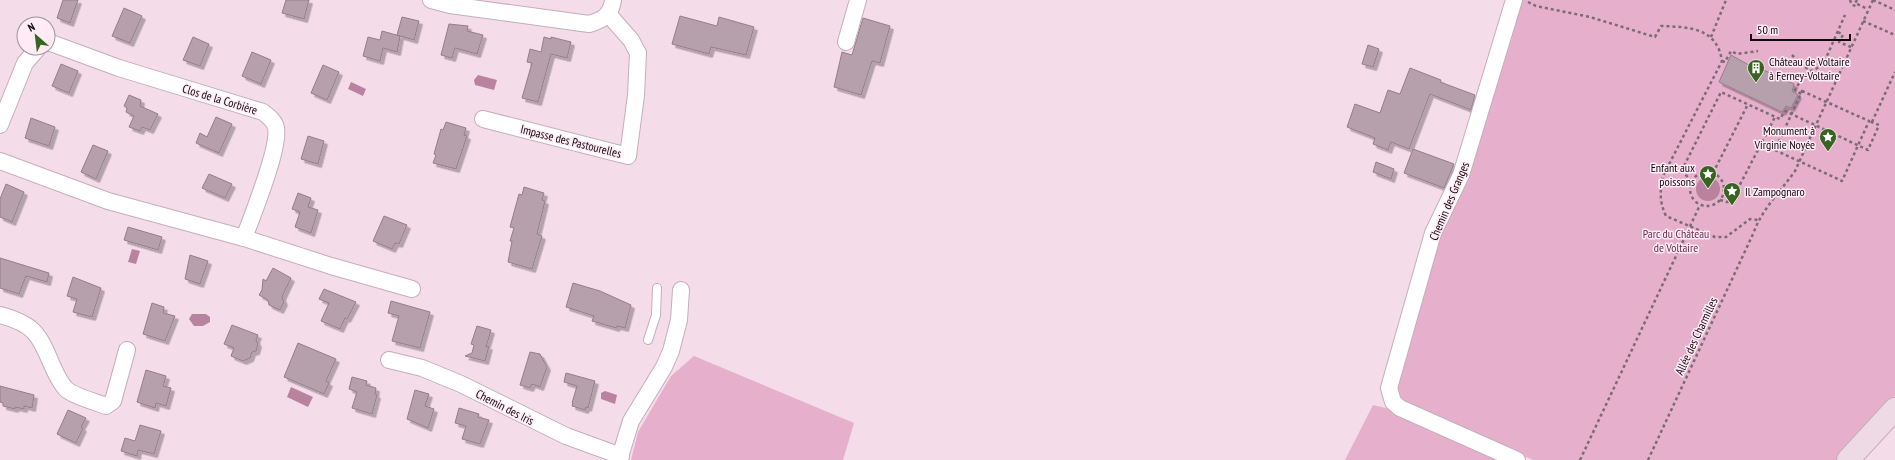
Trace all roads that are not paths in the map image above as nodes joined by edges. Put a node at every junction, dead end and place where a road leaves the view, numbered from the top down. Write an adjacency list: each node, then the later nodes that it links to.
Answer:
1 (431, 0): 4 (street)
2 (858, 0): 6 (street)
3 (1514, 0): 22 (street, Chemin des Granges)
4 (472, 3): 5 (street)
5 (611, 7): 9 (street, Impasse des Pastourelles)
6 (846, 42)
7 (56, 45): 12 (street, Clos de la Corbière)
8 (31, 56): 10 (street)
9 (483, 119)
10 (0, 125)
11 (0, 161): 12 (street)
12 (244, 238): 14 (street)
13 (657, 288): 17 (lane)
14 (412, 289)
15 (680, 290): 21 (street)
16 (0, 315): 18 (street)
17 (648, 340)
18 (127, 350)
19 (389, 360): 21 (street, Chemin des Iris)
20 (1895, 409): 23 (main road)
21 (620, 458)
22 (1517, 460)
23 (1848, 460)

